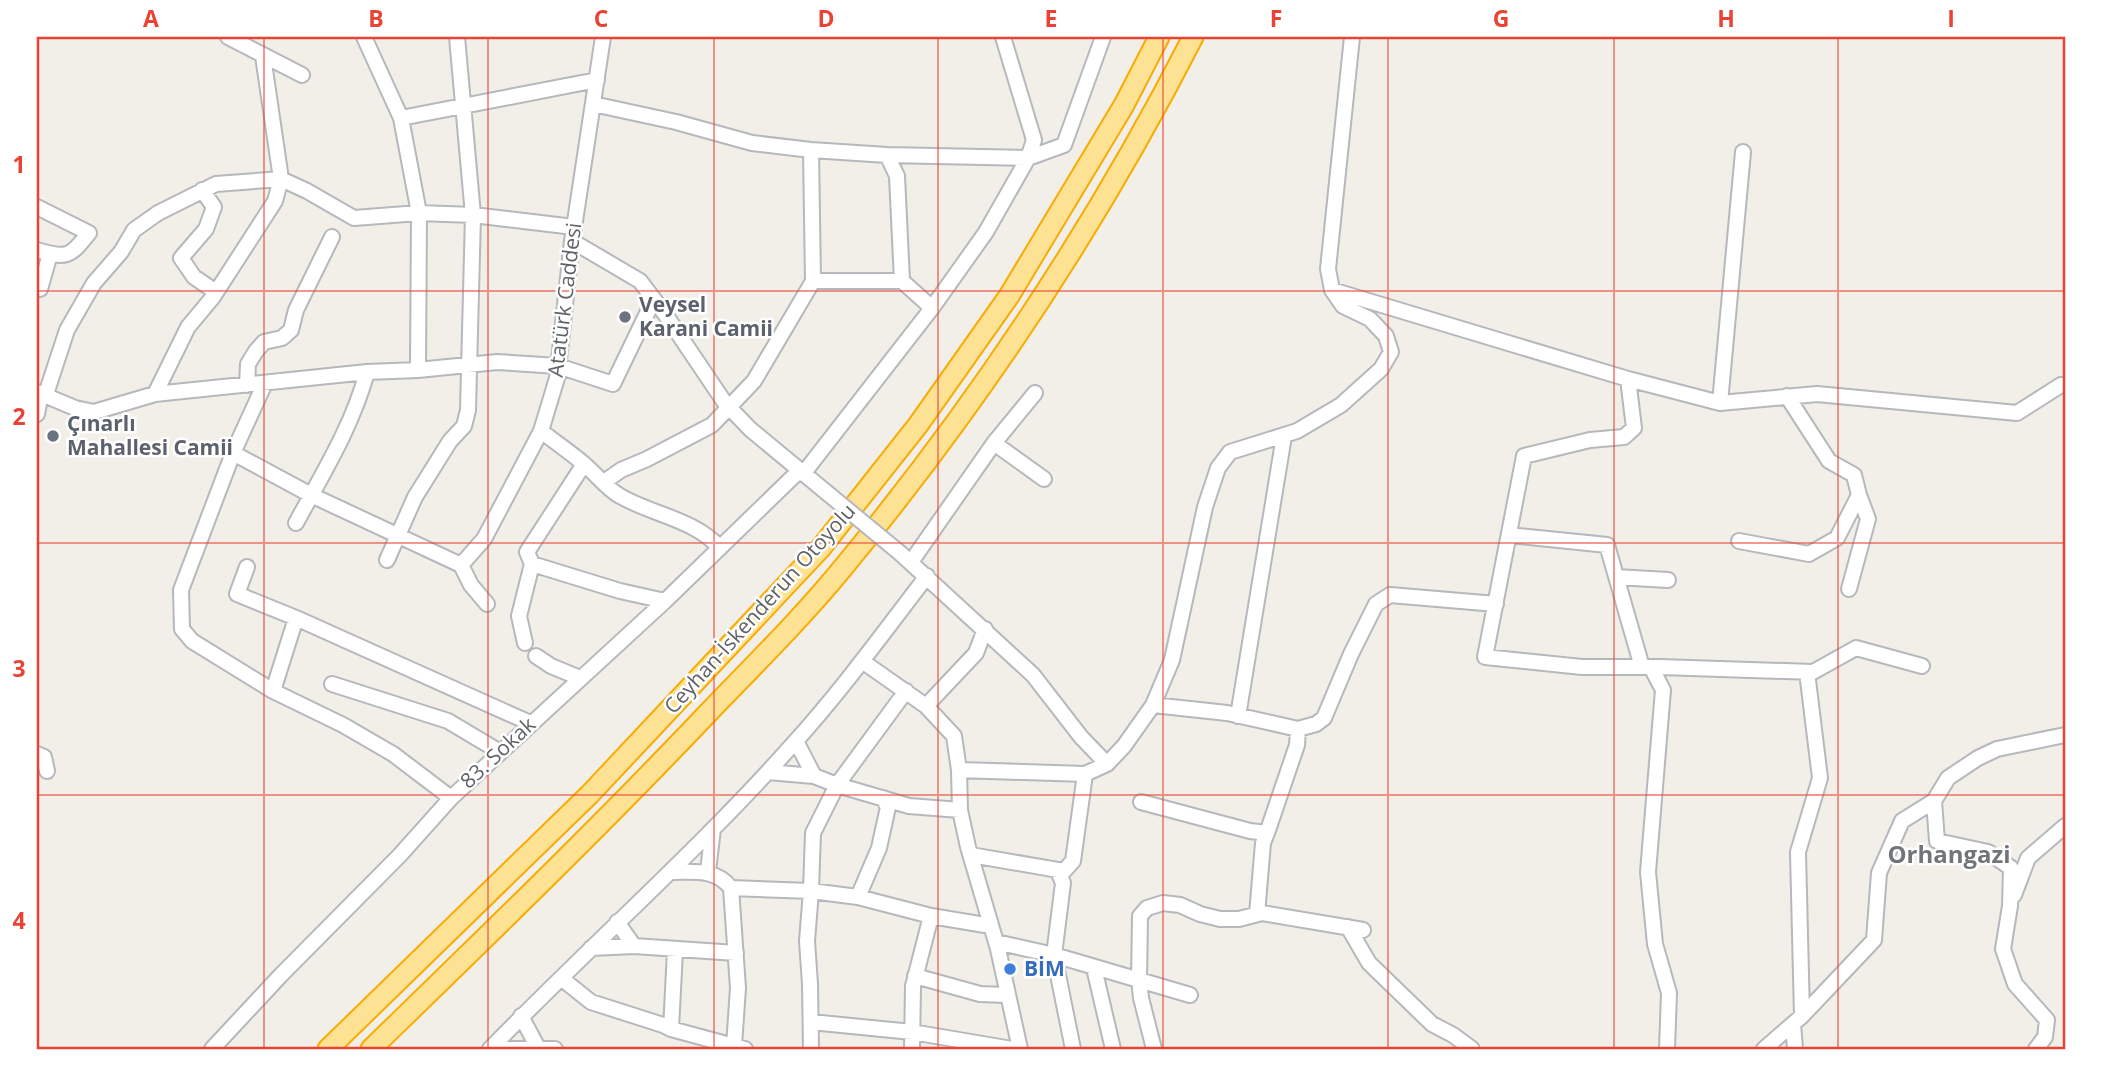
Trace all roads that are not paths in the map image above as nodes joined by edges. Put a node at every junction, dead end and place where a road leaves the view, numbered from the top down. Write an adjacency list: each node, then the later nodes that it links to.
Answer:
1 (228, 37): 10 (street)
2 (365, 37): 15 (street)
3 (457, 37): 13 (street)
4 (603, 37): 12 (street, Atatürk Caddesi)
5 (1003, 37): 19 (street)
6 (1102, 37): 19 (street)
7 (1159, 37): 147 (highway, Ceyhan-İskenderun Otoyolu)
8 (1193, 37): 148 (highway, Ceyhan-İskenderun Otoyolu)
9 (1352, 37): 31 (street)
10 (257, 48): 11 (street); 20 (street)
11 (302, 75)
12 (597, 80): 13 (street); 14 (street, Atatürk Caddesi)
13 (463, 104): 15 (street); 24 (street)
14 (593, 104): 16 (street); 25 (street, Atatürk Caddesi)
15 (401, 118): 23 (street)
16 (811, 150): 18 (street); 28 (street)
17 (1743, 152): 47 (street)
18 (887, 155): 19 (street); 29 (street)
19 (1028, 158): 34 (street, 83. Sokak)
20 (281, 179): 21 (street); 23 (street); 32 (street)
21 (202, 190): 32 (street); 43 (street)
22 (37, 206): 27 (street)
23 (419, 213): 24 (street); 37 (street)
24 (473, 215): 25 (street); 35 (street)
25 (573, 234): 33 (street); 36 (street, Atatürk Caddesi)
26 (332, 237): 41 (street)
27 (43, 252): 30 (street)
28 (813, 281): 29 (street); 48 (street)
29 (902, 281): 34 (street)
30 (40, 289)
31 (1332, 290): 39 (street); 51 (street)
32 (216, 292): 45 (street)
33 (654, 299): 36 (street); 48 (street)
34 (932, 308): 55 (street, 83. Sokak)
35 (468, 366): 36 (street); 37 (street); 62 (street)
36 (558, 366): 50 (street, Atatürk Caddesi)
37 (418, 370): 38 (street)
38 (367, 372): 40 (street); 58 (street)
39 (1628, 379): 47 (street); 61 (street)
40 (265, 383): 41 (street); 53 (street)
41 (247, 385): 45 (street)
42 (2065, 385): 46 (street)
43 (41, 393): 45 (street); 49 (street)
44 (1035, 393): 52 (street)
45 (155, 394)
46 (1787, 396): 47 (street); 59 (street)
47 (1720, 403)
48 (730, 408): 55 (street); 57 (street)
49 (37, 414)
50 (541, 431): 54 (street); 68 (street, Atatürk Caddesi)
51 (1284, 436): 89 (street); 91 (street)
52 (994, 443): 56 (street); 65 (street)
53 (233, 453): 58 (street); 87 (street)
54 (584, 464): 57 (street); 67 (street)
55 (801, 473): 64 (street, 83. Sokak); 65 (street, bridge)
56 (1044, 479)
57 (604, 482): 64 (street)
58 (311, 495): 60 (street); 62 (street)
59 (1859, 495): 63 (street); 73 (street)
60 (296, 523)
61 (1509, 535): 71 (street); 76 (street)
62 (398, 537): 66 (street); 68 (street)
63 (1739, 541)
64 (720, 548): 74 (street, 83. Sokak)
65 (905, 558): 70 (street)
66 (387, 560)
67 (532, 564): 74 (street); 79 (street)
68 (461, 565): 75 (street)
69 (247, 567): 77 (street)
70 (927, 576): 78 (street); 81 (street)
71 (1616, 578): 72 (street); 83 (street)
72 (1668, 580)
73 (1849, 589)
74 (665, 601): 85 (street, 83. Sokak)
75 (487, 604)
76 (1496, 604): 83 (street); 93 (street)
77 (296, 618): 87 (street); 92 (street)
78 (985, 629): 90 (street); 98 (street)
79 (525, 643)
80 (536, 656): 85 (street)
81 (862, 661): 88 (street); 95 (street)
82 (1922, 666): 84 (street)
83 (1647, 667): 84 (street); 160 (street)
84 (1807, 672): 140 (street)
85 (580, 678): 92 (street, 83. Sokak)
86 (332, 684): 96 (street)
87 (273, 691): 106 (street)
88 (906, 691): 90 (street); 104 (street)
89 (1153, 705): 91 (street); 98 (street)
90 (926, 706): 99 (street)
91 (1238, 716): 93 (street)
92 (530, 723): 96 (street, 83. Sokak)
93 (1298, 729): 112 (street)
94 (2065, 735): 107 (street)
95 (796, 741): 101 (street); 103 (street)
96 (500, 752): 106 (street, 83. Sokak)
97 (37, 754): 100 (street)
98 (1107, 764): 102 (street)
99 (960, 770): 102 (street); 109 (street)
100 (47, 771)
101 (768, 772): 103 (street); 111 (street)
102 (1085, 774): 115 (street)
103 (814, 776): 104 (street)
104 (837, 785): 105 (street); 118 (street)
105 (883, 798): 109 (street); 119 (street)
106 (451, 799): 146 (street, 83. Sokak)
107 (1934, 801): 120 (street); 140 (street)
108 (1141, 802): 112 (street)
109 (960, 810): 113 (street)
110 (2065, 826): 120 (street)
111 (713, 829): 114 (street); 116 (street)
112 (1267, 833): 121 (street)
113 (971, 855): 115 (street); 124 (street)
114 (708, 871): 116 (street); 117 (street)
115 (1058, 871): 132 (street)
116 (671, 872): 123 (street)
117 (731, 887): 118 (street); 131 (street)
118 (811, 891): 119 (street); 141 (street)
119 (858, 897): 122 (street)
120 (2010, 906): 163 (street)
121 (1257, 914): 125 (street); 136 (street)
122 (931, 916): 124 (street); 134 (street)
123 (617, 922): 128 (street); 129 (street)
124 (992, 926): 127 (street)
125 (1348, 927): 126 (street); 159 (street)
126 (1363, 930)
127 (996, 942): 132 (street); 137 (street)
128 (634, 946): 129 (street); 130 (street)
129 (591, 948): 135 (street)
130 (675, 951): 131 (street); 142 (street)
131 (736, 953): 145 (street)
132 (1054, 955): 133 (street); 156 (street)
133 (1094, 968): 136 (street); 157 (street)
134 (915, 976): 137 (street); 143 (street)
135 (561, 978): 139 (street); 142 (street)
136 (1139, 979): 138 (street); 158 (street)
137 (1006, 995): 155 (street)
138 (1190, 995)
139 (522, 1016): 144 (street); 149 (street)
140 (1797, 1020): 161 (street); 162 (street)
141 (811, 1022): 143 (street); 152 (street)
142 (671, 1030): 145 (street)
143 (912, 1032): 153 (street); 154 (street)
144 (538, 1048): 150 (street); 151 (street)
145 (740, 1048)
146 (212, 1049)
147 (328, 1049)
148 (371, 1049)
149 (490, 1049)
150 (503, 1049)
151 (555, 1049)
152 (811, 1049)
153 (912, 1049)
154 (1012, 1049)
155 (1020, 1049)
156 (1073, 1049)
157 (1113, 1049)
158 (1154, 1049)
159 (1472, 1049)
160 (1668, 1049)
161 (1764, 1049)
162 (1795, 1049)
163 (2036, 1049)

